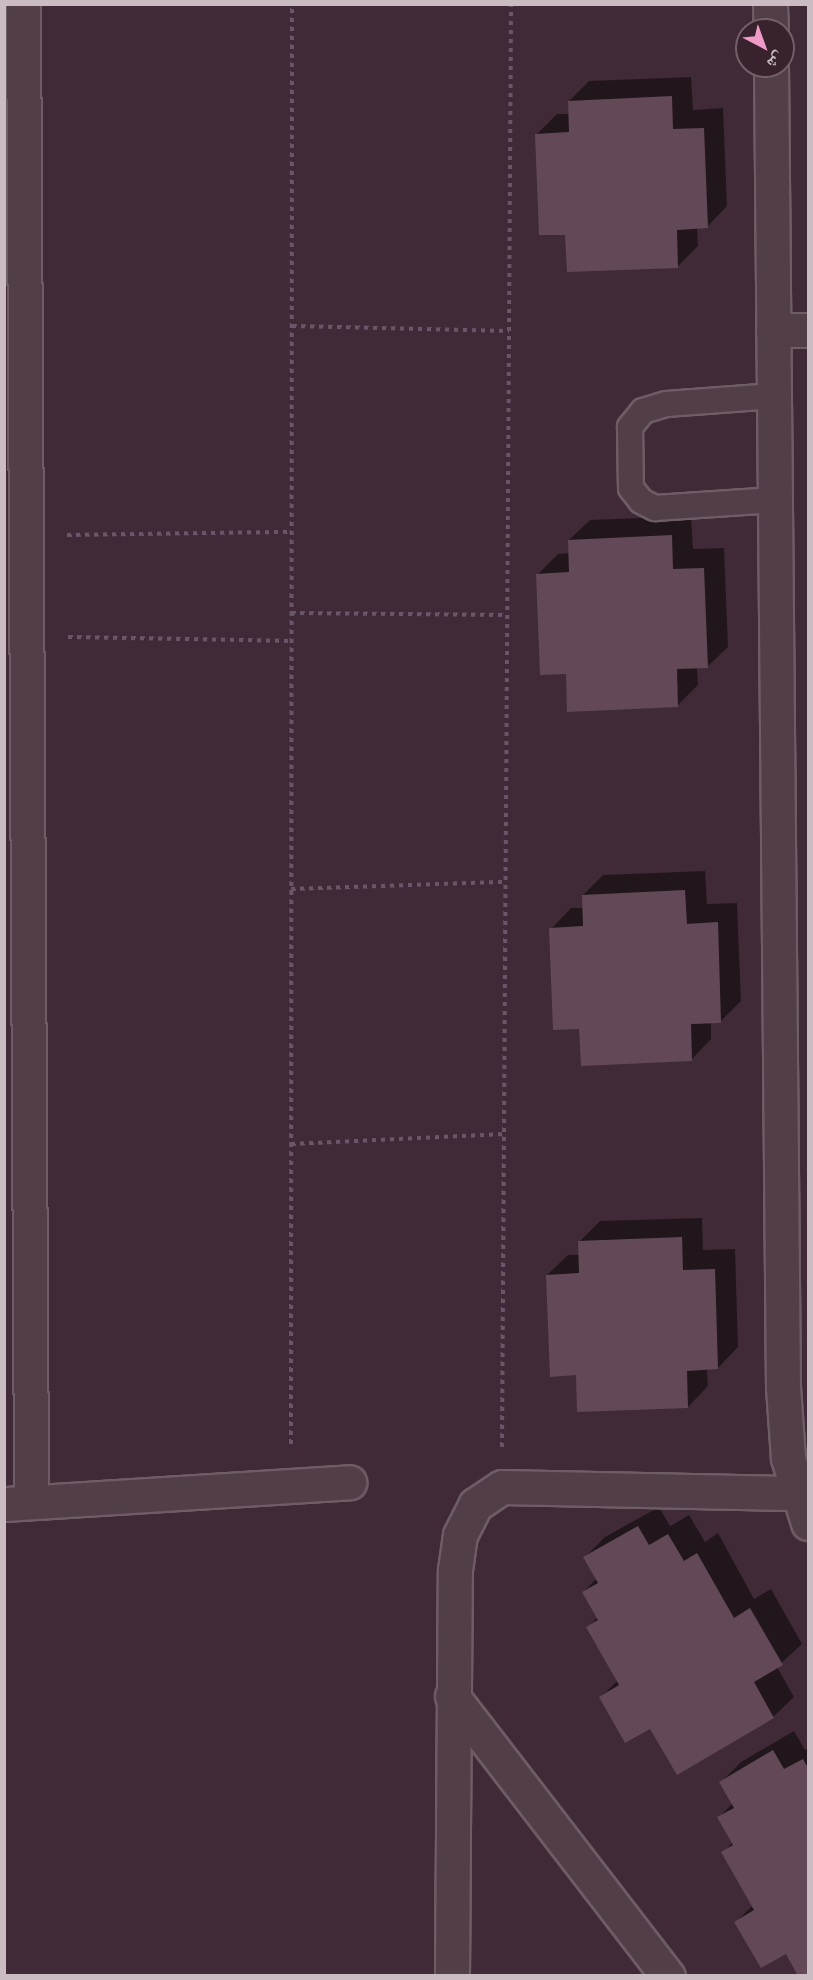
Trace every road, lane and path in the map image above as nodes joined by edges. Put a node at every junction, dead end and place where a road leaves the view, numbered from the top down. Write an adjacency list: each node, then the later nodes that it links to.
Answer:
1 (23, 4): 12 (street)
2 (292, 4): 5 (path)
3 (511, 4): 8 (path)
4 (771, 78): 6 (street)
5 (292, 326): 8 (path); 11 (path)
6 (773, 330): 7 (street); 9 (street)
7 (808, 330)
8 (509, 331): 14 (path)
9 (774, 396): 10 (street); 10 (lane)
10 (775, 500): 25 (street)
11 (291, 531): 12 (path); 13 (path)
12 (25, 535): 15 (street)
13 (291, 613): 14 (path); 16 (path)
14 (507, 615): 17 (path)
15 (26, 636): 16 (path); 24 (street)
16 (291, 641): 18 (path)
17 (506, 882): 18 (path); 19 (path)
18 (291, 889): 20 (path)
19 (504, 1134): 20 (path); 23 (path)
20 (291, 1144): 22 (path)
21 (349, 1482): 22 (street)
22 (291, 1486): 24 (street)
23 (502, 1487): 25 (street); 26 (street)
24 (18, 1503)
25 (804, 1508)
26 (452, 1696): 27 (street); 28 (street)
27 (452, 1976)
28 (668, 1976)

